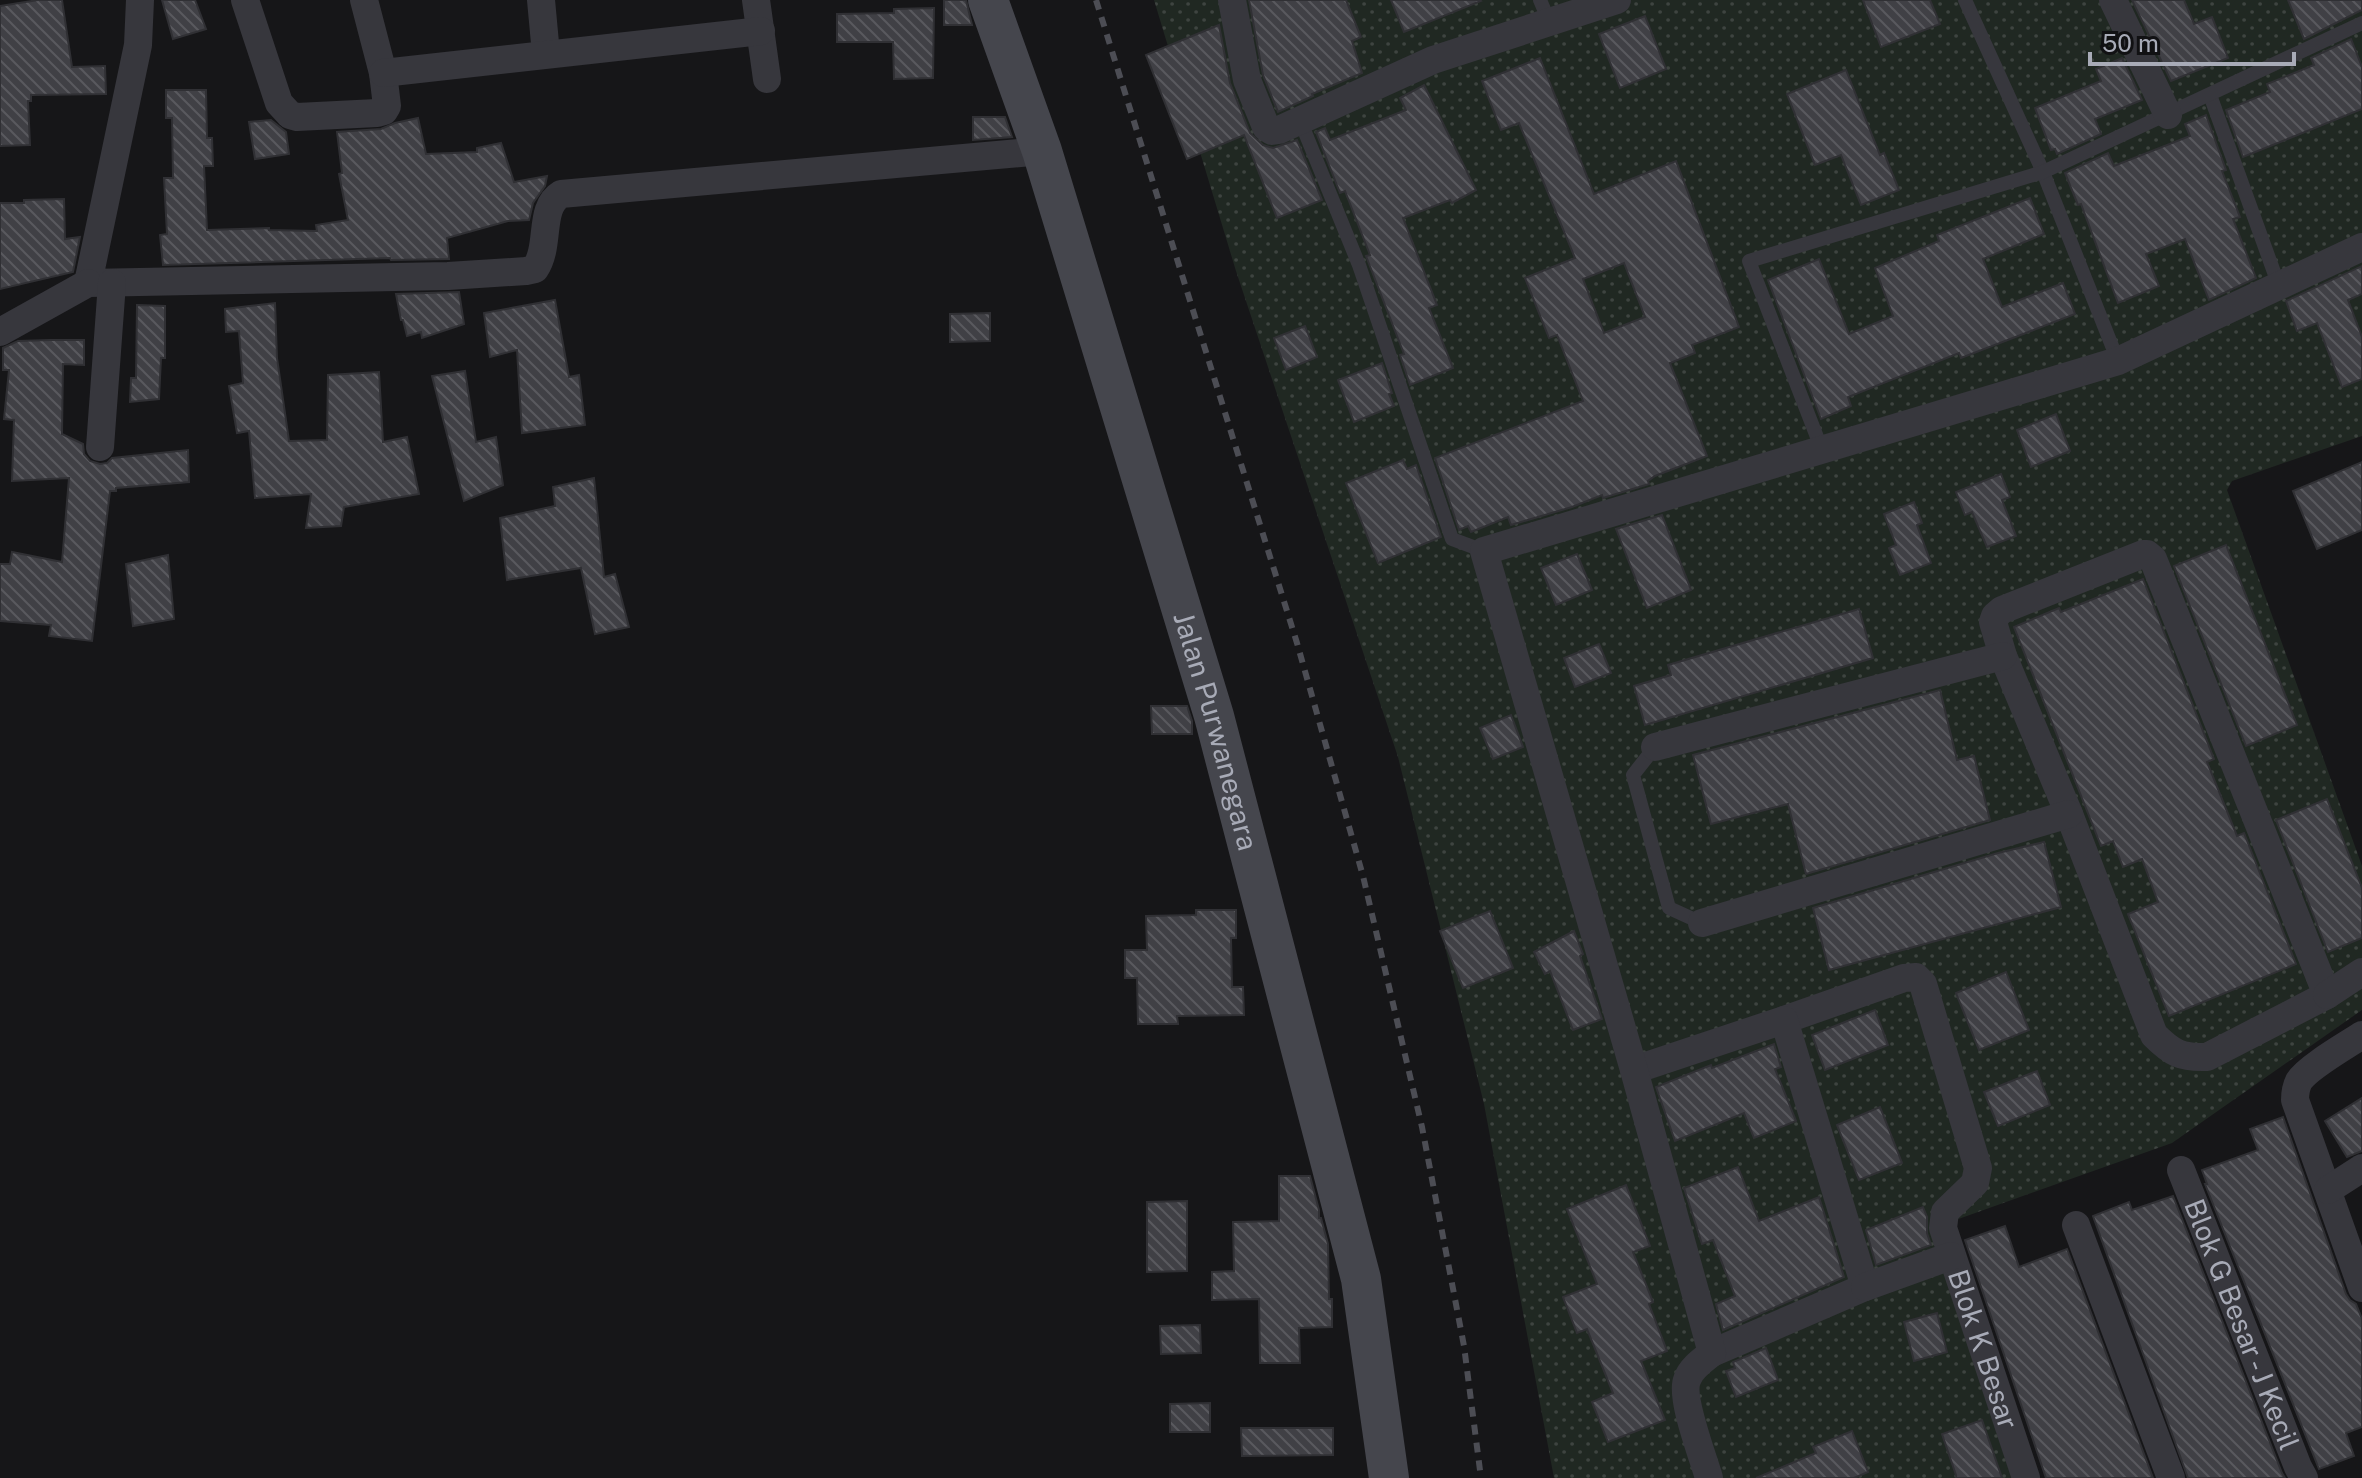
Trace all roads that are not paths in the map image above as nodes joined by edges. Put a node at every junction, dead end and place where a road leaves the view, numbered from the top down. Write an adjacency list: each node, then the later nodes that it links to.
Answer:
1 (140, 0): 23 (street)
2 (245, 0): 15 (street)
3 (364, 0): 15 (street)
4 (541, 0): 14 (street)
5 (756, 0): 13 (street)
6 (988, 0): 20 (street, Jalan Purwanegara)
7 (1232, 0): 19 (street)
8 (1617, 0): 11 (street)
9 (1965, 0): 21 (lane)
10 (2113, 0): 18 (street)
11 (1544, 11): 19 (street)
12 (2362, 23): 17 (lane)
13 (761, 31): 14 (street); 16 (street)
14 (546, 54): 15 (street)
15 (383, 73)
16 (767, 79)
17 (2210, 95): 18 (lane); 24 (lane)
18 (2168, 115): 21 (lane)
19 (1300, 120): 29 (lane)
20 (1042, 151): 23 (street); 47 (street, Jalan Purwanegara)
21 (2043, 172): 26 (lane); 28 (lane)
22 (2362, 247): 24 (street)
23 (100, 283): 25 (street); 27 (street)
24 (2279, 286): 26 (street)
25 (0, 332)
26 (2118, 361): 28 (street)
27 (100, 447)
28 (1822, 450): 29 (street)
29 (1484, 551): 38 (street)
30 (2003, 656): 31 (street); 32 (street); 35 (street)
31 (1655, 747): 33 (lane)
32 (2069, 814): 33 (street); 35 (street)
33 (1702, 923)
34 (2362, 972): 35 (street)
35 (2327, 995)
36 (1784, 1020): 38 (street); 43 (street, Blok K Besar); 44 (street)
37 (2362, 1035): 41 (street)
38 (1634, 1070): 46 (street)
39 (2362, 1168): 41 (street)
40 (2181, 1170): 51 (street, Blok G Besar - J Kecil)
41 (2328, 1190): 45 (street)
42 (2076, 1225): 50 (street)
43 (1951, 1256): 44 (street); 49 (street, Blok K Besar)
44 (1865, 1287): 46 (street)
45 (2362, 1288)
46 (1712, 1353): 48 (street)
47 (1389, 1478)
48 (1709, 1478)
49 (2026, 1478)
50 (2171, 1478)
51 (2304, 1478)

